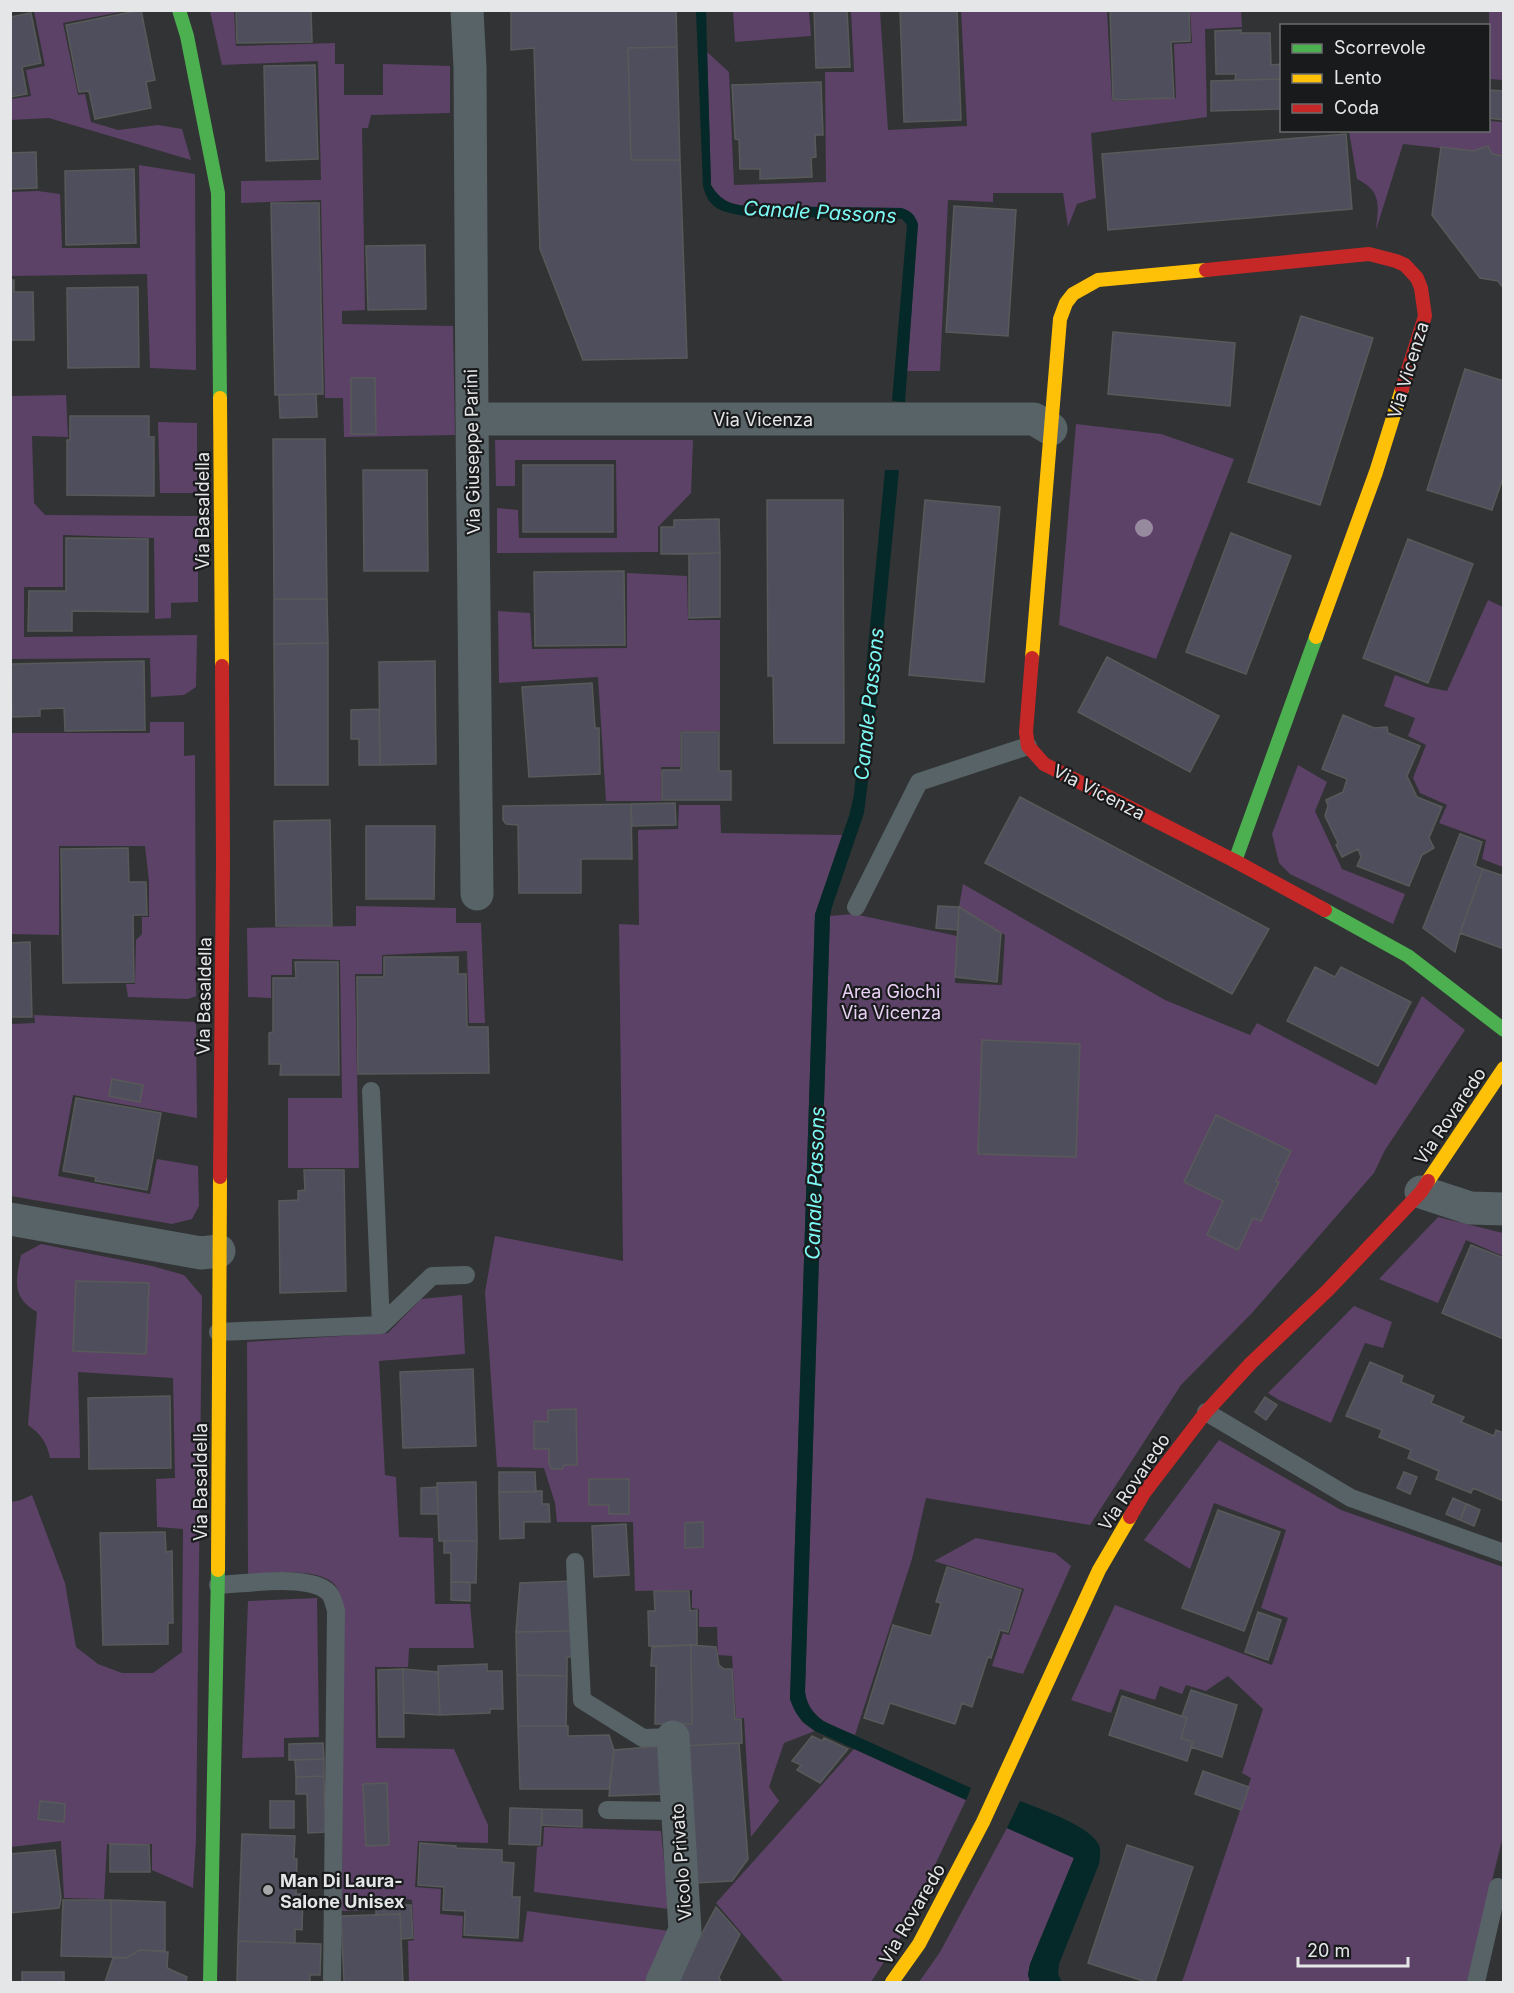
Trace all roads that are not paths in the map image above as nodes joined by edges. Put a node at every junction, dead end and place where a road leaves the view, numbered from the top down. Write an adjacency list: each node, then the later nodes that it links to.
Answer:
1 (468, 10): 3 (street, Via Giuseppe Parini)
2 (181, 12): 15 (street, Via Basaldella)
3 (472, 419): 4 (street, Via Vicenza); 7 (street, Via Giuseppe Parini)
4 (1051, 429): 5 (street, Via Vicenza); 6 (street, Via Vicenza)
5 (1028, 746): 6 (street, Via Vicenza); 8 (lane)
6 (1234, 861): 9 (street, Via Vicenza)
7 (477, 894)
8 (856, 907)
9 (1503, 1030)
10 (1503, 1068): 12 (street, Via Rovaredo)
11 (371, 1092): 17 (lane)
12 (1421, 1192): 13 (street); 19 (street, Via Rovaredo)
13 (1503, 1209)
14 (10, 1219): 15 (street)
15 (219, 1251): 18 (street, Via Basaldella)
16 (466, 1275): 17 (lane)
17 (381, 1325): 18 (lane)
18 (218, 1332): 22 (street, Via Basaldella)
19 (1206, 1412): 20 (lane); 30 (street, Via Rovaredo)
20 (1503, 1554)
21 (576, 1562): 23 (lane)
22 (218, 1585): 27 (street, Via Basaldella); 28 (lane)
23 (673, 1737): 25 (street, Vicolo Privato)
24 (607, 1810): 25 (lane)
25 (677, 1811): 29 (street, Vicolo Privato)
26 (1498, 1887): 31 (lane)
27 (210, 1983)
28 (332, 1983)
29 (662, 1983)
30 (892, 1983)
31 (1476, 1983)

